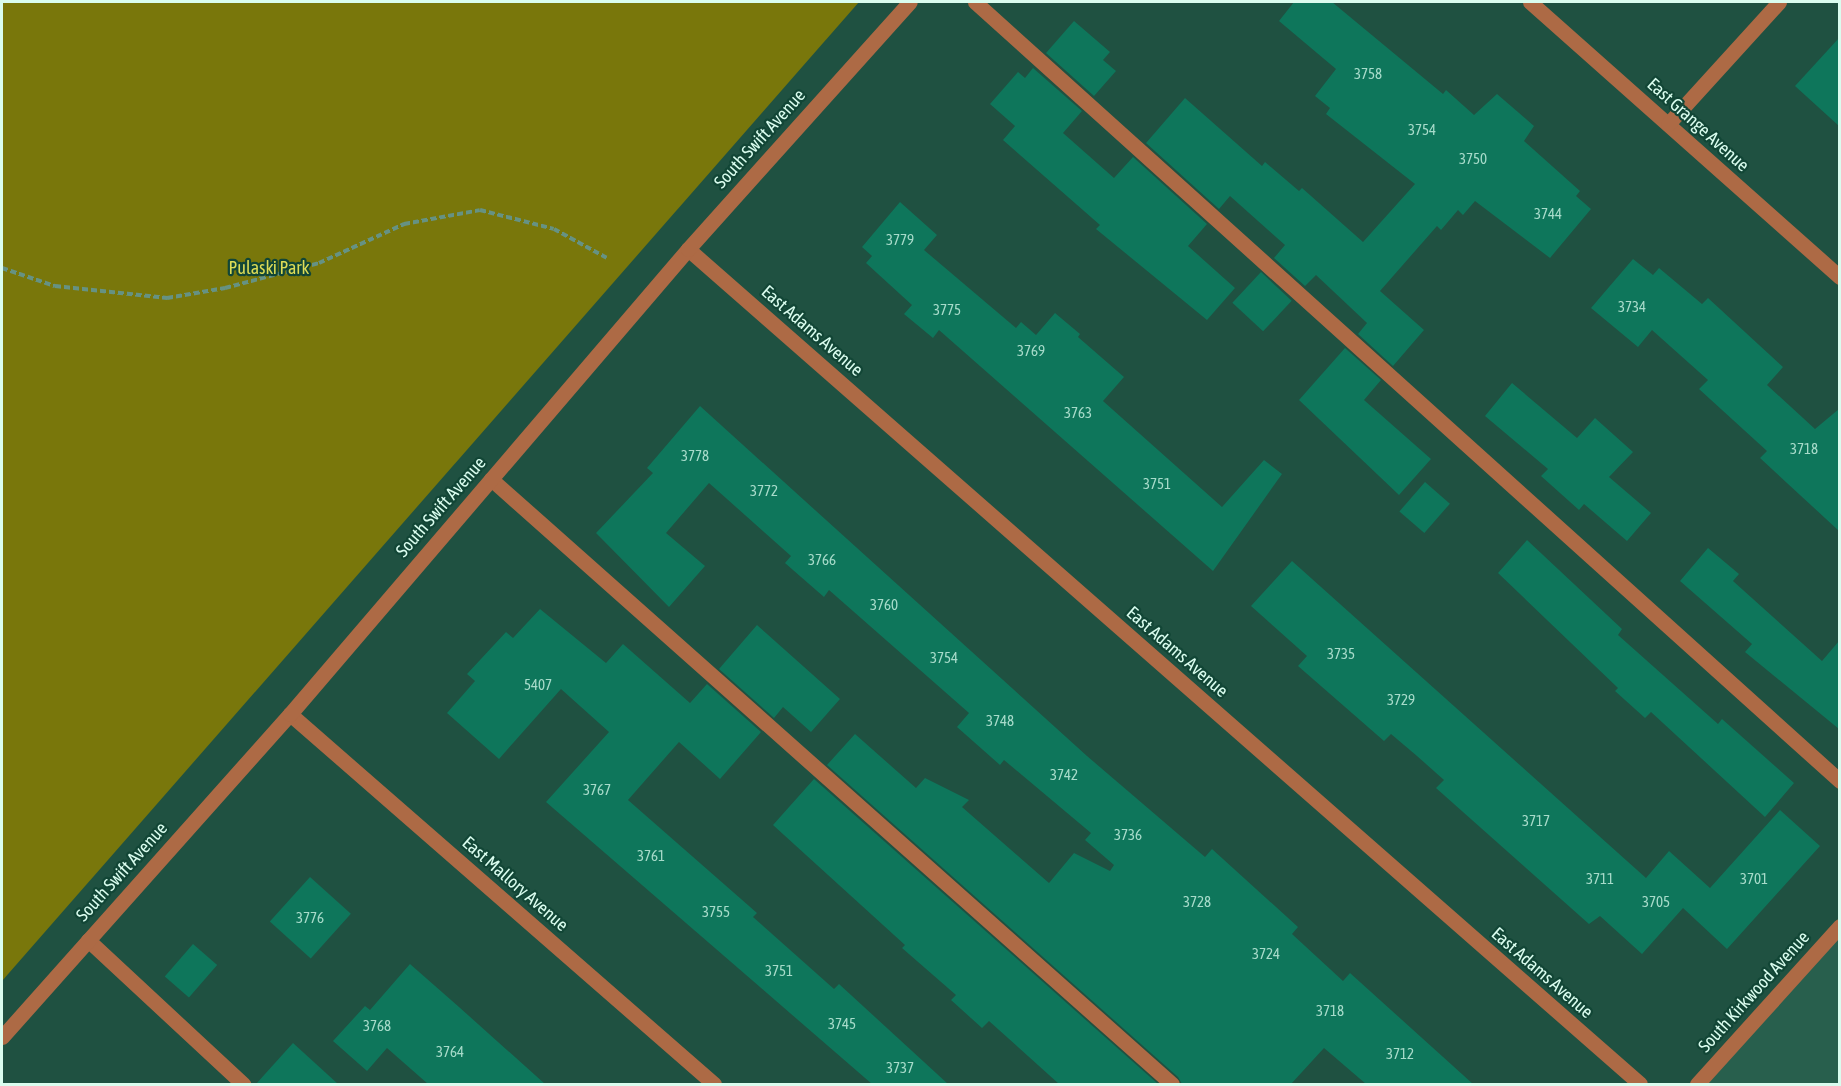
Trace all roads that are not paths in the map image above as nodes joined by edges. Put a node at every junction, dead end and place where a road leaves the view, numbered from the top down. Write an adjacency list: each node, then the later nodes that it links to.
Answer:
1 (910, 2): 6 (street, South Swift Avenue)
2 (975, 2): 10 (street)
3 (1530, 2): 5 (street, East Grange Avenue)
4 (1779, 2): 5 (street)
5 (1668, 124): 7 (street, East Grange Avenue)
6 (688, 249): 8 (street, South Swift Avenue); 17 (street, East Adams Avenue)
7 (1839, 277)
8 (490, 479): 9 (street, South Swift Avenue); 16 (street)
9 (290, 714): 12 (street, South Swift Avenue); 15 (street, East Mallory Avenue)
10 (1839, 781)
11 (1839, 926): 18 (street, South Kirkwood Avenue)
12 (88, 940): 13 (street, South Swift Avenue); 14 (street)
13 (2, 1037)
14 (243, 1084)
15 (714, 1084)
16 (1172, 1084)
17 (1640, 1084)
18 (1697, 1084)

